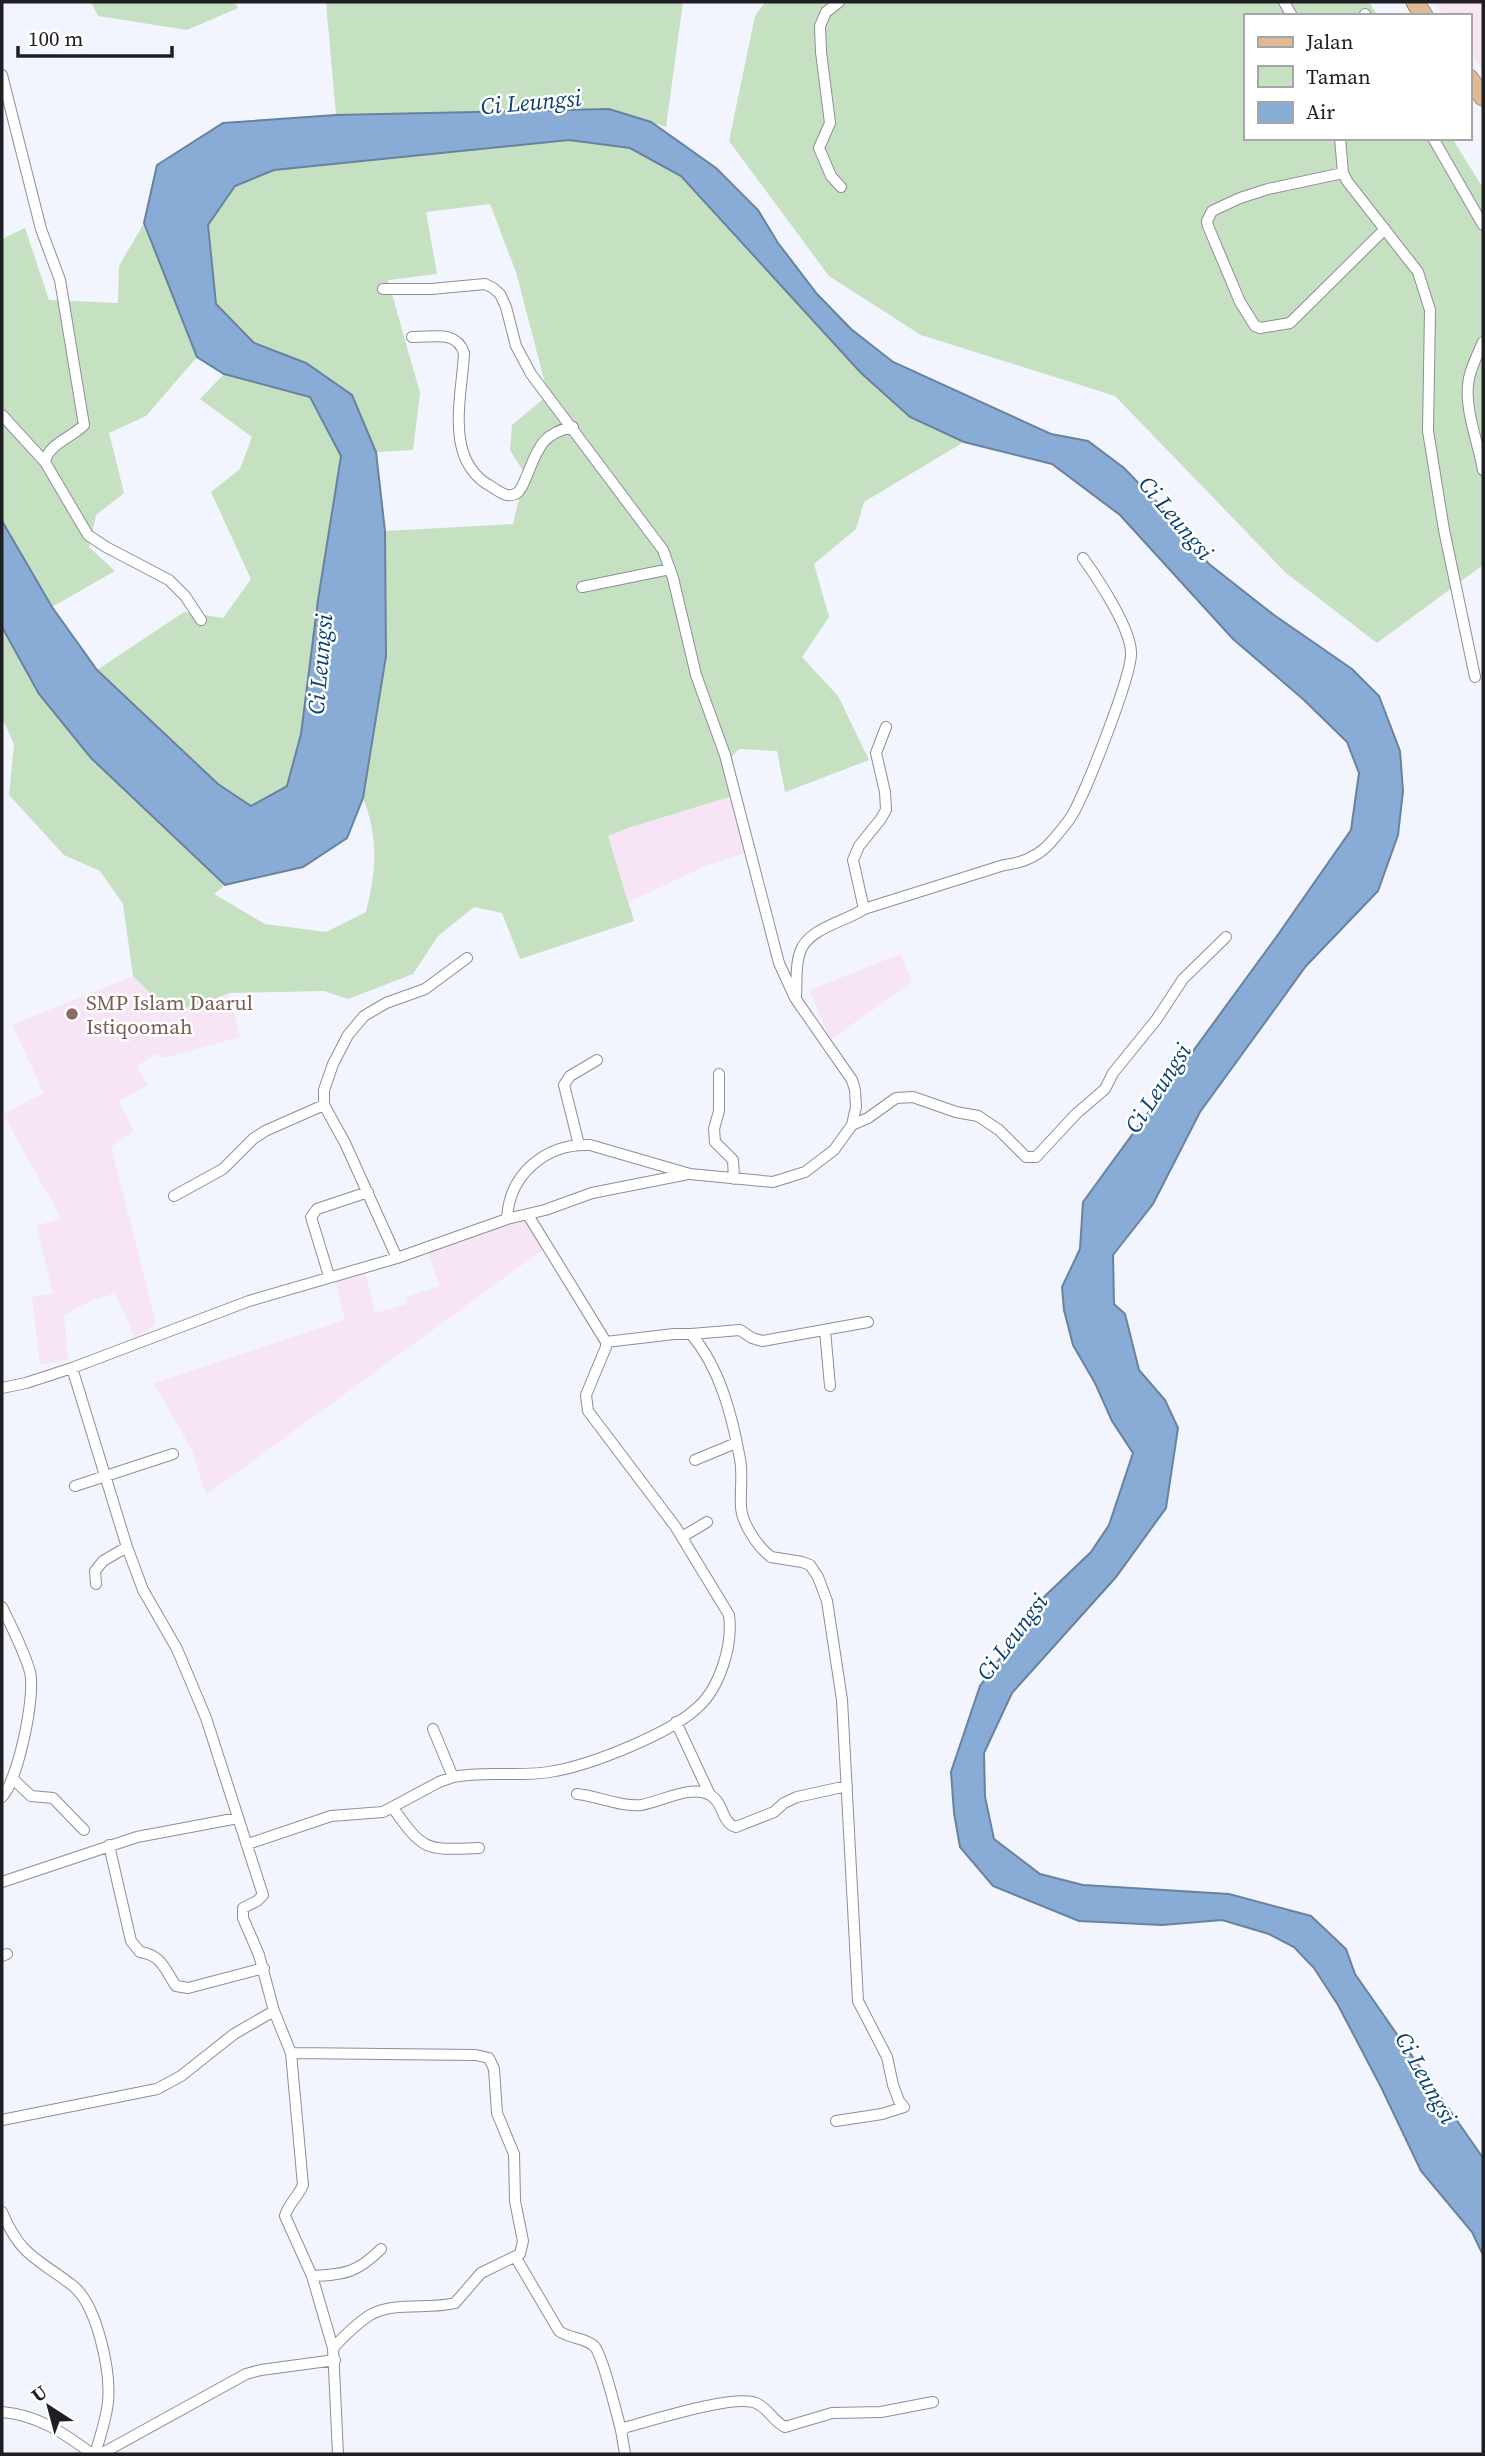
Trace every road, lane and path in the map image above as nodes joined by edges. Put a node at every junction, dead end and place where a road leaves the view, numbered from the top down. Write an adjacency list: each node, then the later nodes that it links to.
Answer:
1 (839, 2): 8 (street)
2 (2, 75): 16 (street)
3 (1471, 81): 4 (main road)
4 (1483, 97)
5 (1340, 140): 7 (street)
6 (1434, 140): 9 (street)
7 (1343, 173): 10 (street); 10 (street)
8 (841, 187)
9 (1483, 225)
10 (1385, 229): 22 (street)
11 (383, 289): 15 (street)
12 (412, 337): 15 (street)
13 (1483, 342): 17 (street)
14 (2, 415): 16 (street)
15 (573, 427): 19 (street)
16 (45, 463): 21 (street)
17 (1483, 470)
18 (1083, 558): 24 (street)
19 (670, 569): 20 (street); 27 (street)
20 (582, 587)
21 (201, 620)
22 (1475, 677)
23 (886, 727): 24 (street)
24 (864, 909): 27 (street)
25 (1226, 937): 31 (street)
26 (467, 958): 30 (street)
27 (795, 998): 31 (street)
28 (597, 1060): 32 (street)
29 (719, 1074): 34 (street)
30 (324, 1105): 35 (street); 36 (street)
31 (852, 1125): 34 (street)
32 (579, 1145): 33 (street); 38 (street)
33 (690, 1174): 34 (street); 37 (street)
34 (734, 1179)
35 (368, 1192): 39 (street); 40 (street)
36 (174, 1196)
37 (528, 1215): 38 (street); 44 (street)
38 (507, 1219): 39 (street)
39 (397, 1258): 40 (street)
40 (330, 1276): 45 (street)
41 (868, 1322): 42 (street)
42 (825, 1330): 43 (street); 46 (street)
43 (691, 1334): 44 (street); 48 (street)
44 (606, 1342): 54 (street)
45 (72, 1368): 47 (street); 51 (street)
46 (830, 1386)
47 (2, 1388)
48 (736, 1443): 50 (street); 62 (street)
49 (173, 1454): 51 (street)
50 (695, 1460)
51 (104, 1475): 52 (street); 55 (street)
52 (75, 1486)
53 (707, 1522): 54 (street)
54 (682, 1537): 58 (street)
55 (127, 1547): 56 (street); 67 (street)
56 (96, 1584)
57 (2, 1607): 61 (street)
58 (676, 1722): 60 (street); 64 (street)
59 (433, 1729): 60 (street)
60 (453, 1777): 66 (street)
61 (12, 1778): 65 (street); 68 (street)
62 (847, 1787): 64 (street); 77 (street)
63 (577, 1794): 64 (street)
64 (710, 1795)
65 (2, 1797)
66 (393, 1808): 69 (street); 71 (street)
67 (238, 1818): 69 (street); 70 (street)
68 (84, 1830)
69 (248, 1844): 73 (street)
70 (109, 1845): 72 (street); 73 (street)
71 (479, 1848)
72 (2, 1882)
73 (264, 1968): 74 (street)
74 (274, 2011): 75 (street); 76 (street)
75 (291, 2053): 80 (street); 81 (street)
76 (2, 2120)
77 (836, 2121)
78 (2, 2212): 87 (street)
79 (382, 2249): 81 (street)
80 (516, 2258): 82 (street); 86 (street)
81 (312, 2276): 82 (street)
82 (333, 2348): 83 (street)
83 (335, 2360): 88 (street); 89 (street)
84 (933, 2402): 86 (street)
85 (2, 2412): 87 (street)
86 (621, 2430): 90 (street)
87 (94, 2454)
88 (101, 2454)
89 (338, 2454)
90 (625, 2454)

